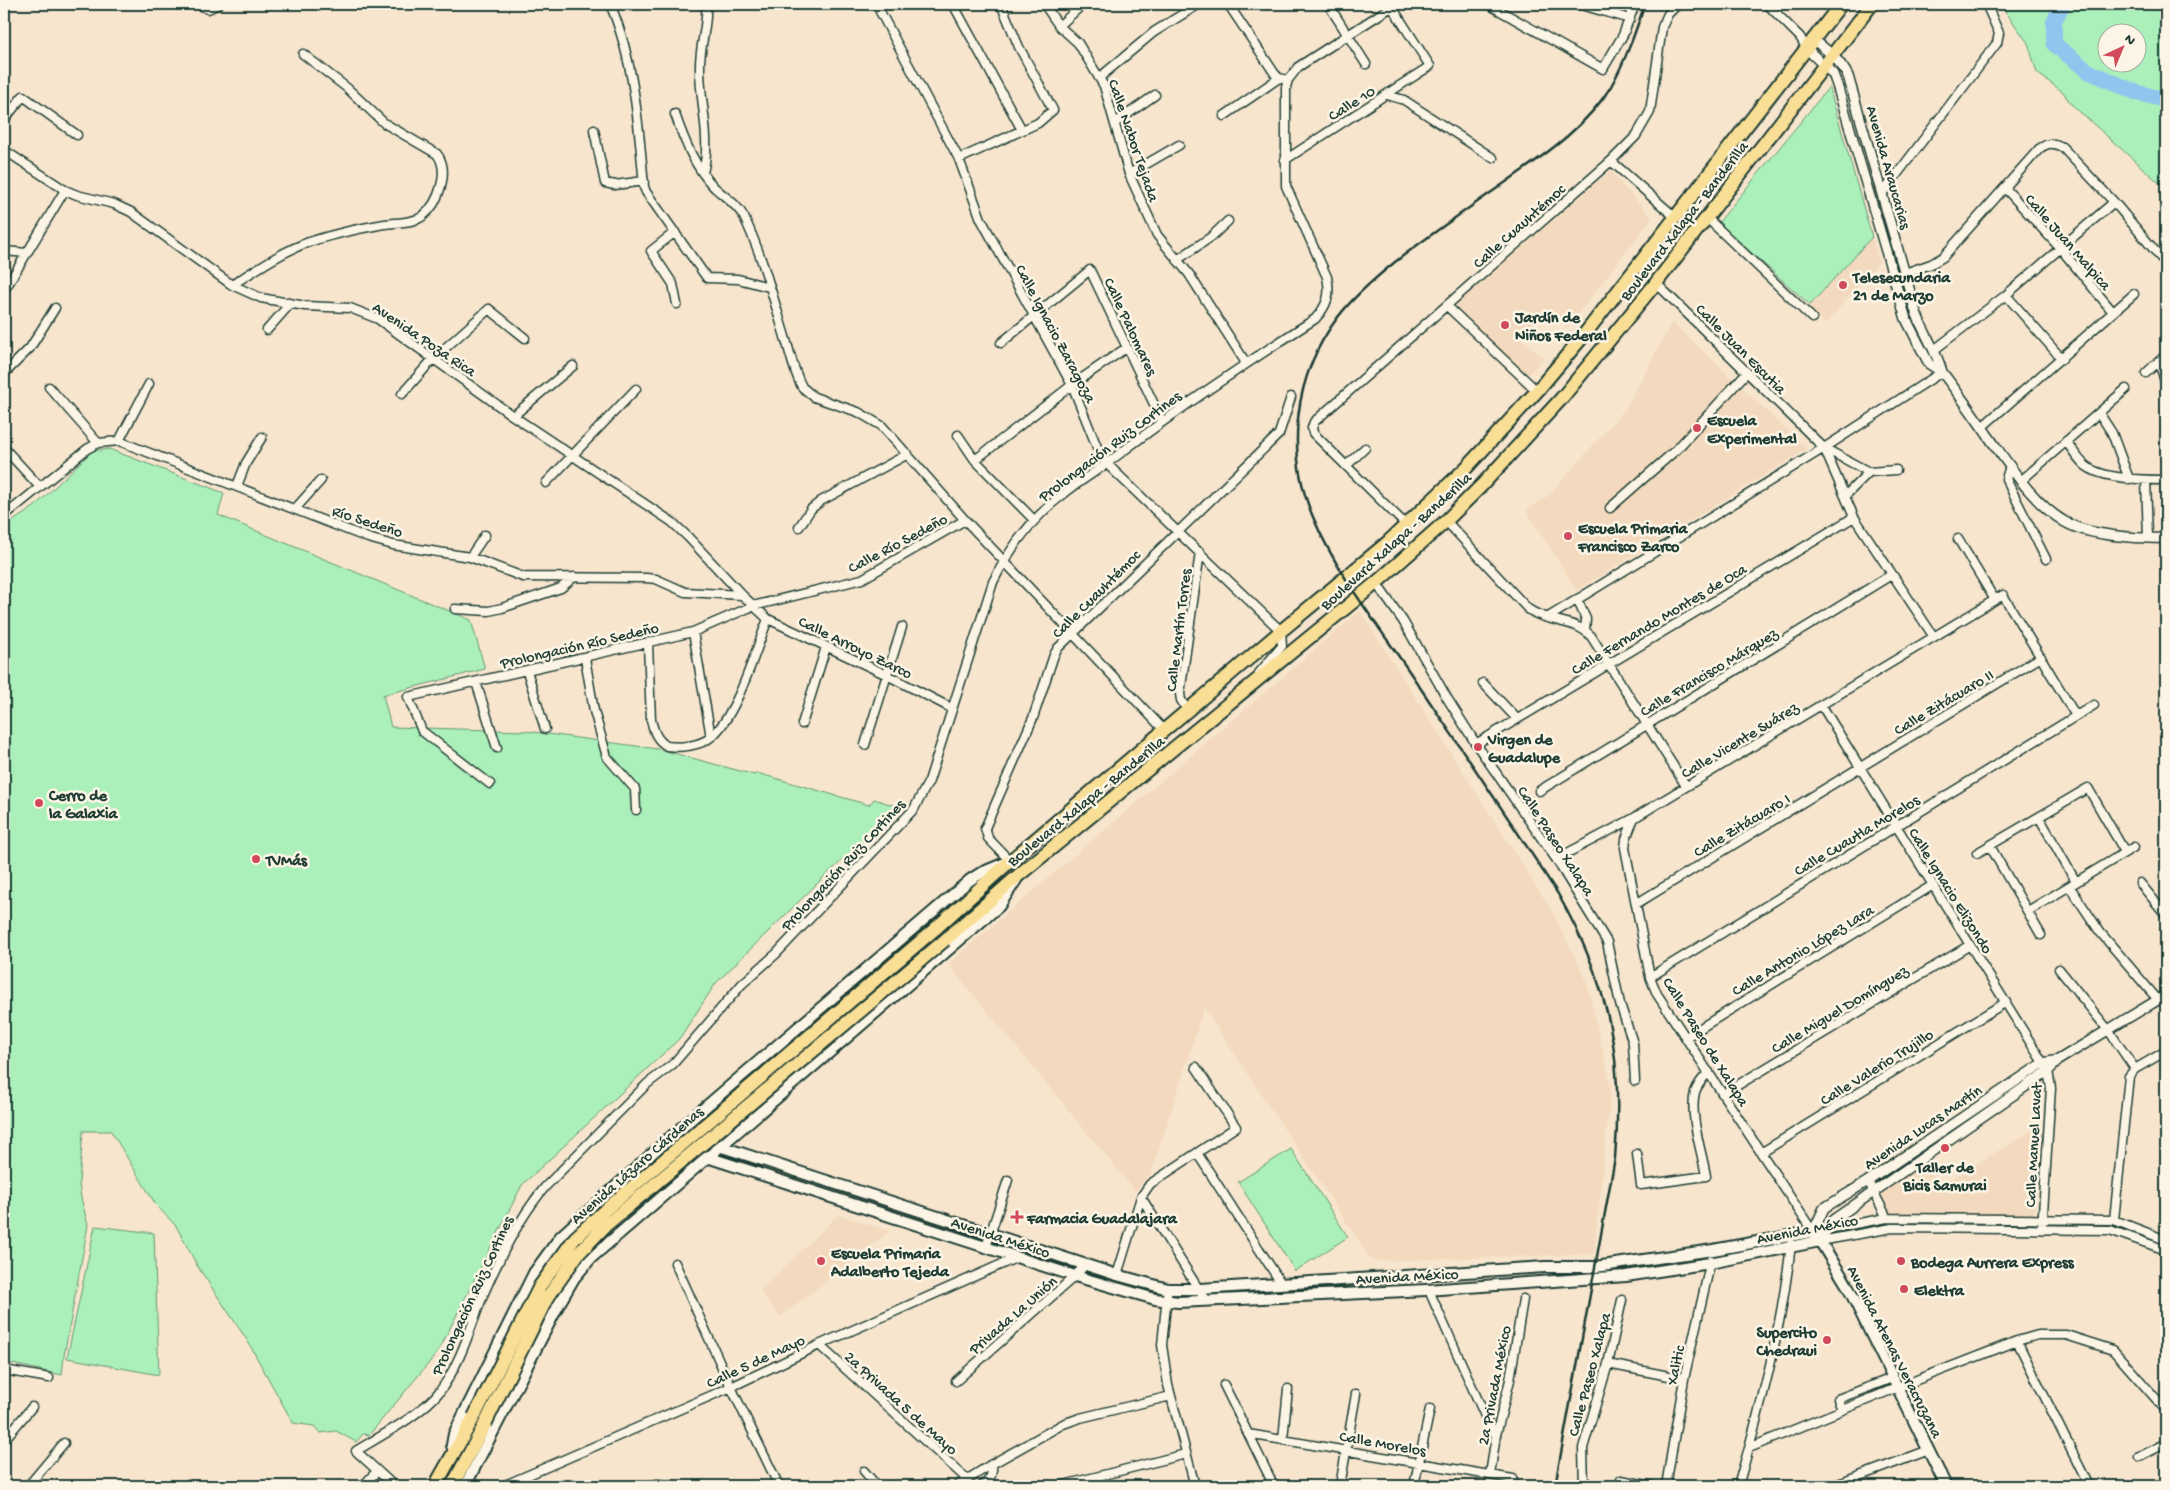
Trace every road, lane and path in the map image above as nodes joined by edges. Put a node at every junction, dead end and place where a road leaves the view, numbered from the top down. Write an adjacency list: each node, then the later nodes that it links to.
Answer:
1 (197, 4): 2 (street)
2 (218, 4)
3 (610, 4): 50 (street)
4 (706, 4): 48 (street)
5 (876, 4): 45 (street, Calle Ignacio Zaragoza)
6 (953, 4): 40 (street)
7 (1001, 4): 40 (street)
8 (1044, 4): 23 (street, Calle Nabor Tejada)
9 (1083, 4): 23 (street)
10 (1199, 4): 30 (street)
11 (1228, 4): 31 (street)
12 (1328, 4): 24 (street)
13 (1488, 4): 22 (street)
14 (1578, 4): 22 (street)
15 (1635, 4): 22 (street)
16 (1678, 4): 47 (street, Calle Cuauhtémoc)
17 (1768, 4): 25 (street)
18 (1841, 4): 25 (highway, Boulevard Xalapa - Banderilla)
19 (1872, 4): 27 (highway, Boulevard Xalapa - Banderilla)
20 (1986, 4): 53 (street)
21 (1394, 5): 24 (street); 33 (street, Calle 10)
22 (1630, 19)
23 (1059, 26): 30 (street, Calle Nabor Tejada)
24 (1348, 35): 28 (street); 32 (street)
25 (1811, 45): 27 (street, Avenida Araucarias); 29 (street, Avenida Araucarias); 55 (highway, Boulevard Xalapa - Banderilla)
26 (303, 54): 66 (street)
27 (1833, 55): 29 (highway, Boulevard Xalapa - Banderilla); 53 (street, Avenida Araucarias)
28 (1366, 64)
29 (1825, 66): 56 (highway, Boulevard Xalapa - Banderilla); 79 (street, Avenida Araucarias)
30 (1099, 78): 38 (street, Calle Nabor Tejada)
31 (1279, 78): 32 (street); 36 (street)
32 (1288, 80): 46 (street)
33 (1387, 95): 44 (street); 46 (street, Calle 10)
34 (1155, 96): 38 (street)
35 (675, 114): 48 (street)
36 (1224, 116)
37 (4, 120): 41 (street)
38 (1115, 123): 49 (street, Calle Nabor Tejada)
39 (594, 130): 50 (street)
40 (1022, 130): 45 (street)
41 (77, 135)
42 (1179, 146): 49 (street)
43 (4, 150): 52 (street, Avenida Poza Rica)
44 (1493, 158)
45 (959, 159): 77 (street, Calle Ignacio Zaragoza)
46 (1285, 160): 89 (street, Prolongación Ruiz Cortines)
47 (1611, 161): 55 (street); 73 (street, Calle Cuauhtémoc)
48 (703, 172): 67 (street)
49 (1129, 174): 62 (street, Calle Nabor Tejada)
50 (644, 181): 58 (street)
51 (2005, 188): 54 (street); 59 (street, Calle Juan Malpica); 64 (street)
52 (65, 190): 61 (street); 66 (street, Avenida Poza Rica)
53 (1882, 194): 64 (street, Avenida Araucarias)
54 (2114, 202): 59 (street); 63 (street)
55 (1675, 218): 101 (highway, Boulevard Xalapa - Banderilla)
56 (1707, 218): 65 (highway, Boulevard Xalapa - Banderilla); 78 (street)
57 (1228, 221): 62 (street)
58 (675, 232): 67 (street); 72 (street)
59 (2060, 248): 70 (street); 75 (street, Calle Juan Malpica)
60 (4, 251): 61 (street)
61 (28, 253): 68 (street)
62 (1177, 260): 89 (street, Calle Nabor Tejada)
63 (2166, 264)
64 (1905, 272): 76 (street, Avenida Araucarias)
65 (1656, 283): 91 (street, Calle Juan Escutia); 139 (highway, Boulevard Xalapa - Banderilla)
66 (232, 285): 71 (street, Avenida Poza Rica)
67 (769, 287): 116 (street)
68 (4, 291)
69 (2134, 294): 75 (street)
70 (2006, 296): 84 (street); 87 (street)
71 (290, 304): 80 (street); 86 (street, Avenida Poza Rica)
72 (677, 304)
73 (1447, 306): 101 (street); 120 (street, Calle Cuauhtémoc)
74 (55, 308): 94 (street)
75 (2112, 312): 87 (street)
76 (1917, 315): 79 (street); 84 (street, Avenida Araucarias)
77 (1035, 316): 82 (street); 83 (street, Calle Palomares); 96 (street, Calle Ignacio Zaragoza)
78 (1812, 318)
79 (1906, 319): 92 (street, Avenida Araucarias)
80 (266, 330)
81 (525, 338): 86 (street)
82 (1000, 343)
83 (1126, 348): 96 (street); 106 (street, Calle Palomares)
84 (1934, 350): 92 (street, Avenida Araucarias)
85 (2166, 355): 88 (street)
86 (434, 358): 102 (street); 105 (street, Avenida Poza Rica)
87 (2062, 359): 107 (street)
88 (2159, 361): 93 (street); 97 (street)
89 (1246, 363): 106 (street, Prolongación Ruiz Cortines)
90 (573, 366): 105 (street)
91 (1747, 372): 114 (street, Calle Juan Escutia); 134 (street)
92 (1942, 372): 107 (street, Avenida Araucarias); 114 (street)
93 (2146, 373)
94 (4, 374)
95 (149, 384): 111 (street)
96 (1072, 385): 118 (street); 119 (street, Calle Ignacio Zaragoza)
97 (2166, 385)
98 (49, 387): 112 (street)
99 (636, 389): 117 (street)
100 (2126, 389): 104 (street)
101 (1537, 391): 140 (highway, Boulevard Xalapa - Banderilla)
102 (402, 394)
103 (1291, 397): 142 (street, Calle Cuauhtémoc)
104 (2099, 413): 110 (street); 124 (street)
105 (513, 416): 117 (street, Avenida Poza Rica)
106 (1162, 422): 119 (street, Prolongación Ruiz Cortines)
107 (1982, 427): 121 (street, Avenida Araucarias)
108 (958, 435): 118 (street)
109 (262, 437): 131 (street)
110 (2066, 441): 124 (street); 126 (street)
111 (119, 442): 112 (street, Río Sedeño); 131 (street, Río Sedeño)
112 (98, 443): 130 (street)
113 (1365, 448): 120 (street)
114 (1824, 448): 123 (street); 132 (street, Calle Juan Escutia); 155 (street)
115 (5, 451): 130 (street)
116 (908, 454): 137 (street); 141 (street)
117 (572, 455): 129 (street); 154 (street, Avenida Poza Rica)
118 (975, 460): 138 (street)
119 (1107, 464): 138 (street, Prolongación Ruiz Cortines); 142 (street, Calle Ignacio Zaragoza)
120 (1346, 466): 140 (street)
121 (2010, 466): 126 (street, Avenida Araucarias); 149 (street)
122 (1896, 470): 123 (street)
123 (1869, 472): 132 (street)
124 (2129, 479): 127 (street)
125 (321, 480): 133 (street)
126 (2022, 480): 144 (street, Avenida Araucarias)
127 (2146, 480): 128 (street); 144 (street)
128 (2166, 480)
129 (546, 483)
130 (39, 486): 135 (street)
131 (237, 486): 133 (street, Río Sedeño)
132 (1845, 496): 136 (street, Calle Juan Escutia)
133 (295, 508): 148 (street, Río Sedeño)
134 (1610, 508)
135 (4, 516)
136 (1854, 516): 151 (street, Calle Juan Escutia); 171 (street, Calle Fernando Montes de Oca)
137 (966, 520): 150 (street); 157 (street, Calle Río Sedeño)
138 (1034, 520): 150 (street, Prolongación Ruiz Cortines)
139 (1446, 521): 153 (highway, Boulevard Xalapa - Banderilla); 159 (street)
140 (1406, 525): 163 (highway, Boulevard Xalapa - Banderilla)
141 (799, 527)
142 (1178, 530): 147 (street, Calle Ignacio Zaragoza); 165 (street, Calle Cuauhtémoc)
143 (486, 535): 148 (street)
144 (2148, 538): 145 (street, Avenida Araucarias)
145 (2166, 538)
146 (1958, 539): 156 (street)
147 (1200, 552): 163 (street, Calle Ignacio Zaragoza); 180 (street, Calle Martín Torres)
148 (470, 557): 152 (street, Río Sedeño)
149 (2046, 558)
150 (1004, 562): 165 (street); 179 (street, Prolongación Ruiz Cortines)
151 (1891, 575): 166 (street, Calle Juan Escutia); 184 (street, Calle Francisco Márquez)
152 (574, 577): 154 (street, Río Sedeño); 158 (street)
153 (1376, 583): 176 (highway, Boulevard Xalapa - Banderilla); 188 (street, Calle Paseo Xalapa)
154 (742, 595): 157 (street)
155 (1577, 599): 159 (street); 162 (street)
156 (1995, 600): 166 (street, Calle Vicente Suárez); 169 (street, Calle Vicente Suárez)
157 (753, 606): 160 (street, Calle Arroyo Zarco); 164 (street, Prolongación Río Sedeño)
158 (454, 610)
159 (1547, 618): 162 (street)
160 (768, 619): 168 (street, Calle Arroyo Zarco); 187 (street)
161 (902, 627): 173 (street)
162 (1585, 630): 171 (street)
163 (1281, 631): 176 (street); 180 (highway, Boulevard Xalapa - Banderilla)
164 (692, 632): 167 (street, Prolongación Río Sedeño); 187 (street)
165 (1072, 633): 186 (street); 204 (street, Calle Cuauhtémoc)
166 (1934, 637): 178 (street, Calle Vicente Suárez)
167 (648, 644): 170 (street, Prolongación Río Sedeño); 187 (street)
168 (826, 647): 173 (street, Calle Arroyo Zarco); 183 (street)
169 (2041, 657): 181 (street); 191 (street, Calle Zitácuaro II)
170 (585, 658): 172 (street, Prolongación Río Sedeño); 195 (street)
171 (1609, 664): 182 (street, Calle Fernando Montes de Oca); 184 (street)
172 (526, 671): 174 (street, Prolongación Río Sedeño); 185 (street)
173 (887, 675): 179 (street, Calle Arroyo Zarco); 189 (street)
174 (476, 682): 190 (street); 192 (street, Prolongación Río Sedeño)
175 (1483, 682): 182 (street)
176 (1245, 688): 205 (highway, Boulevard Xalapa - Banderilla)
177 (2094, 705): 181 (street, Calle Cuautla Morelos)
178 (1822, 706): 191 (street, Calle Ignacio Elizondo); 193 (street, Calle Vicente Suárez)
179 (951, 708): 303 (street, Prolongación Ruiz Cortines)
180 (1188, 711): 186 (highway, Boulevard Xalapa - Banderilla)
181 (2076, 716): 198 (street, Calle Cuautla Morelos)
182 (1517, 719): 188 (street, Calle Fernando Montes de Oca)
183 (802, 724)
184 (1646, 725): 193 (street); 194 (street, Calle Francisco Márquez)
185 (545, 728)
186 (1164, 730): 204 (highway, Boulevard Xalapa - Banderilla)
187 (711, 737)
188 (1476, 744): 203 (street, Calle Paseo Xalapa)
189 (865, 745)
190 (497, 748)
191 (1860, 768): 198 (street, Calle Ignacio Elizondo); 209 (street, Calle Zitácuaro I)
192 (490, 784)
193 (1686, 786): 197 (street, Calle Vicente Suárez)
194 (1539, 791)
195 (636, 810)
196 (2039, 817): 199 (street); 201 (street); 207 (street)
197 (1634, 818): 203 (street, Calle Vicente Suárez); 209 (street, Calle Paseo de Xalapa)
198 (1896, 826): 208 (street, Calle Ignacio Elizondo); 217 (street, Calle Cuautla Morelos)
199 (1990, 846): 202 (street); 210 (street)
200 (2134, 847): 201 (street)
201 (2125, 852): 207 (street)
202 (1977, 853)
203 (1556, 859): 230 (street, Calle Paseo Xalapa)
204 (1010, 862): 212 (highway, Boulevard Xalapa - Banderilla); 232 (main road)
205 (1020, 874): 214 (highway, Boulevard Xalapa - Banderilla); 234 (main road)
206 (2140, 883): 211 (street)
207 (2073, 884): 210 (street); 219 (street)
208 (1933, 885): 215 (street, Calle Ignacio Elizondo); 222 (street, Calle Antonio López Lara)
209 (1636, 904): 217 (street, Calle Paseo de Xalapa)
210 (2028, 911): 213 (street)
211 (2166, 915)
212 (935, 929): 298 (highway, Avenida Lázaro Cárdenas, bridge)
213 (2041, 935)
214 (945, 940): 313 (highway, Avenida Lázaro Cárdenas, bridge)
215 (1970, 945): 220 (street, Calle Ignacio Elizondo); 231 (street, Calle Miguel Domínguez)
216 (2059, 969): 221 (street)
217 (1650, 977): 222 (street, Calle Paseo de Xalapa)
218 (2166, 994): 219 (street, Avenida Lucas Martín)
219 (2158, 1000): 221 (street, Avenida Lucas Martín)
220 (2006, 1002): 225 (street, Calle Ignacio Elizondo); 236 (street, Calle Valerio Trujillo)
221 (2109, 1031): 224 (street, Avenida Lucas Martín); 227 (street)
222 (1686, 1037): 229 (street, Calle Paseo de Xalapa)
223 (2166, 1051): 227 (street)
224 (2060, 1060): 225 (street, Avenida Lucas Martín); 228 (street, Avenida Lucas Martín)
225 (2043, 1063): 228 (street, Calle Manuel Lavat); 240 (street, Avenida Lucas Martín)
226 (1196, 1067): 235 (street)
227 (2135, 1069): 245 (street)
228 (2048, 1071): 241 (street, Avenida Lucas Martín); 244 (street, Calle Manuel Lavat)
229 (1709, 1072): 231 (street, Calle Paseo de Xalapa); 237 (street)
230 (1635, 1081)
231 (1723, 1094): 236 (street, Calle Paseo de Xalapa)
232 (681, 1128): 233 (main road); 234 (main road, Avenida México)
233 (668, 1139): 238 (main road, Avenida México); 298 (main road)
234 (719, 1146): 238 (main road); 249 (main road, Avenida México)
235 (1197, 1153): 242 (street); 264 (street)
236 (1761, 1153): 248 (street, Calle Paseo de Xalapa)
237 (1637, 1154)
238 (707, 1157): 253 (main road, Avenida México); 314 (main road)
239 (1008, 1180): 249 (street)
240 (1868, 1181): 241 (street); 248 (street, Avenida Lucas Martín)
241 (1874, 1191): 243 (street); 246 (street, Avenida Lucas Martín)
242 (1141, 1197): 261 (street); 266 (street)
243 (1887, 1218): 244 (street, Avenida México); 246 (street, Avenida México)
244 (2042, 1220): 245 (street, Avenida México); 247 (street, Calle Manuel Lavat)
245 (2114, 1220): 251 (street, Avenida México)
246 (1827, 1229): 248 (main road, Avenida México); 252 (street, Avenida Lucas Martín)
247 (2042, 1229): 252 (street, Avenida México); 255 (street, Avenida México)
248 (1813, 1232): 250 (main road, Avenida México); 252 (main road, Avenida Atenas Veracruzana)
249 (991, 1234): 253 (street); 259 (main road, Avenida México)
250 (1791, 1240): 252 (main road, Avenida México); 254 (main road, Avenida México); 257 (main road, Avenida México); 295 (street)
251 (2166, 1240)
252 (1820, 1241): 279 (main road, Avenida Atenas Veracruzana)
253 (986, 1247): 256 (main road, Avenida México)
254 (1713, 1250): 257 (street, Xalitic); 260 (main road, Avenida México)
255 (2166, 1250)
256 (1018, 1257): 262 (main road, Avenida México); 273 (street, Calle 5 de Mayo)
257 (1710, 1262): 263 (main road, Avenida México); 277 (street, Xalitic)
258 (675, 1263): 281 (street)
259 (1085, 1265): 261 (main road, Avenida México); 262 (street, Privada La Unión)
260 (1545, 1266): 263 (main road); 264 (main road, Avenida México)
261 (1117, 1275): 265 (main road, Avenida México)
262 (1076, 1276): 270 (main road, Avenida México); 278 (street, Privada La Unión)
263 (1544, 1282): 271 (main road, Avenida México)
264 (1281, 1283): 266 (main road, Avenida México)
265 (1168, 1288): 266 (main road, Avenida México); 270 (street)
266 (1200, 1289): 271 (street)
267 (1430, 1295): 290 (street)
268 (1523, 1299): 290 (street, 2a Privada México)
269 (1622, 1300): 274 (street, Calle Paseo Xalapa)
270 (1167, 1301): 271 (main road, Avenida México); 284 (street)
271 (1206, 1301)
272 (2017, 1341): 279 (street); 288 (street); 333 (street)
273 (820, 1345): 281 (street, Calle 5 de Mayo); 306 (street, 2a Privada 5 de Mayo)
274 (1608, 1364): 277 (street); 327 (street, Calle Paseo Xalapa)
275 (4, 1370): 276 (street)
276 (49, 1378)
277 (1684, 1379): 329 (street, Xalitic)
278 (956, 1381)
279 (1894, 1383): 287 (street); 287 (street); 297 (main road, Avenida Atenas Veracruzana)
280 (1224, 1385): 289 (street)
281 (731, 1387): 315 (street, Calle 5 de Mayo); 318 (street)
282 (1288, 1389): 292 (street)
283 (1356, 1394): 296 (street)
284 (1171, 1396): 299 (street); 302 (street)
285 (32, 1407): 291 (street)
286 (1430, 1409): 301 (street)
287 (1842, 1410): 295 (street)
288 (2166, 1410)
289 (1248, 1434): 292 (street, Calle Morelos); 324 (street)
290 (1496, 1435): 305 (street, 2a Privada México)
291 (4, 1440)
292 (1283, 1440): 296 (street, Calle Morelos)
293 (64, 1443): 309 (street)
294 (2166, 1443): 300 (street)
295 (1749, 1448): 330 (street)
296 (1347, 1450): 301 (street, Calle Morelos); 325 (street)
297 (1929, 1450): 331 (street); 332 (main road, Avenida Atenas Veracruzana)
298 (454, 1453): 312 (highway, Avenida Lázaro Cárdenas)
299 (1186, 1454): 322 (street); 323 (street)
300 (2139, 1457)
301 (1419, 1462): 305 (street, Calle Morelos); 326 (street)
302 (992, 1464): 306 (street); 321 (street)
303 (377, 1471): 310 (street); 311 (street)
304 (864, 1471): 319 (street)
305 (1490, 1475): 307 (street, Calle Morelos)
306 (967, 1479): 320 (street)
307 (1513, 1479)
308 (1621, 1480): 328 (street)
309 (28, 1486)
310 (362, 1486)
311 (394, 1486)
312 (435, 1486)
313 (452, 1486)
314 (465, 1486)
315 (503, 1486)
316 (648, 1486): 317 (street)
317 (674, 1486)
318 (779, 1486)
319 (877, 1486)
320 (957, 1486)
321 (982, 1486)
322 (1060, 1486)
323 (1195, 1486)
324 (1274, 1486)
325 (1340, 1486)
326 (1414, 1486)
327 (1584, 1486)
328 (1652, 1486)
329 (1666, 1486)
330 (1738, 1486)
331 (1833, 1486)
332 (1946, 1486)
333 (2090, 1486)

